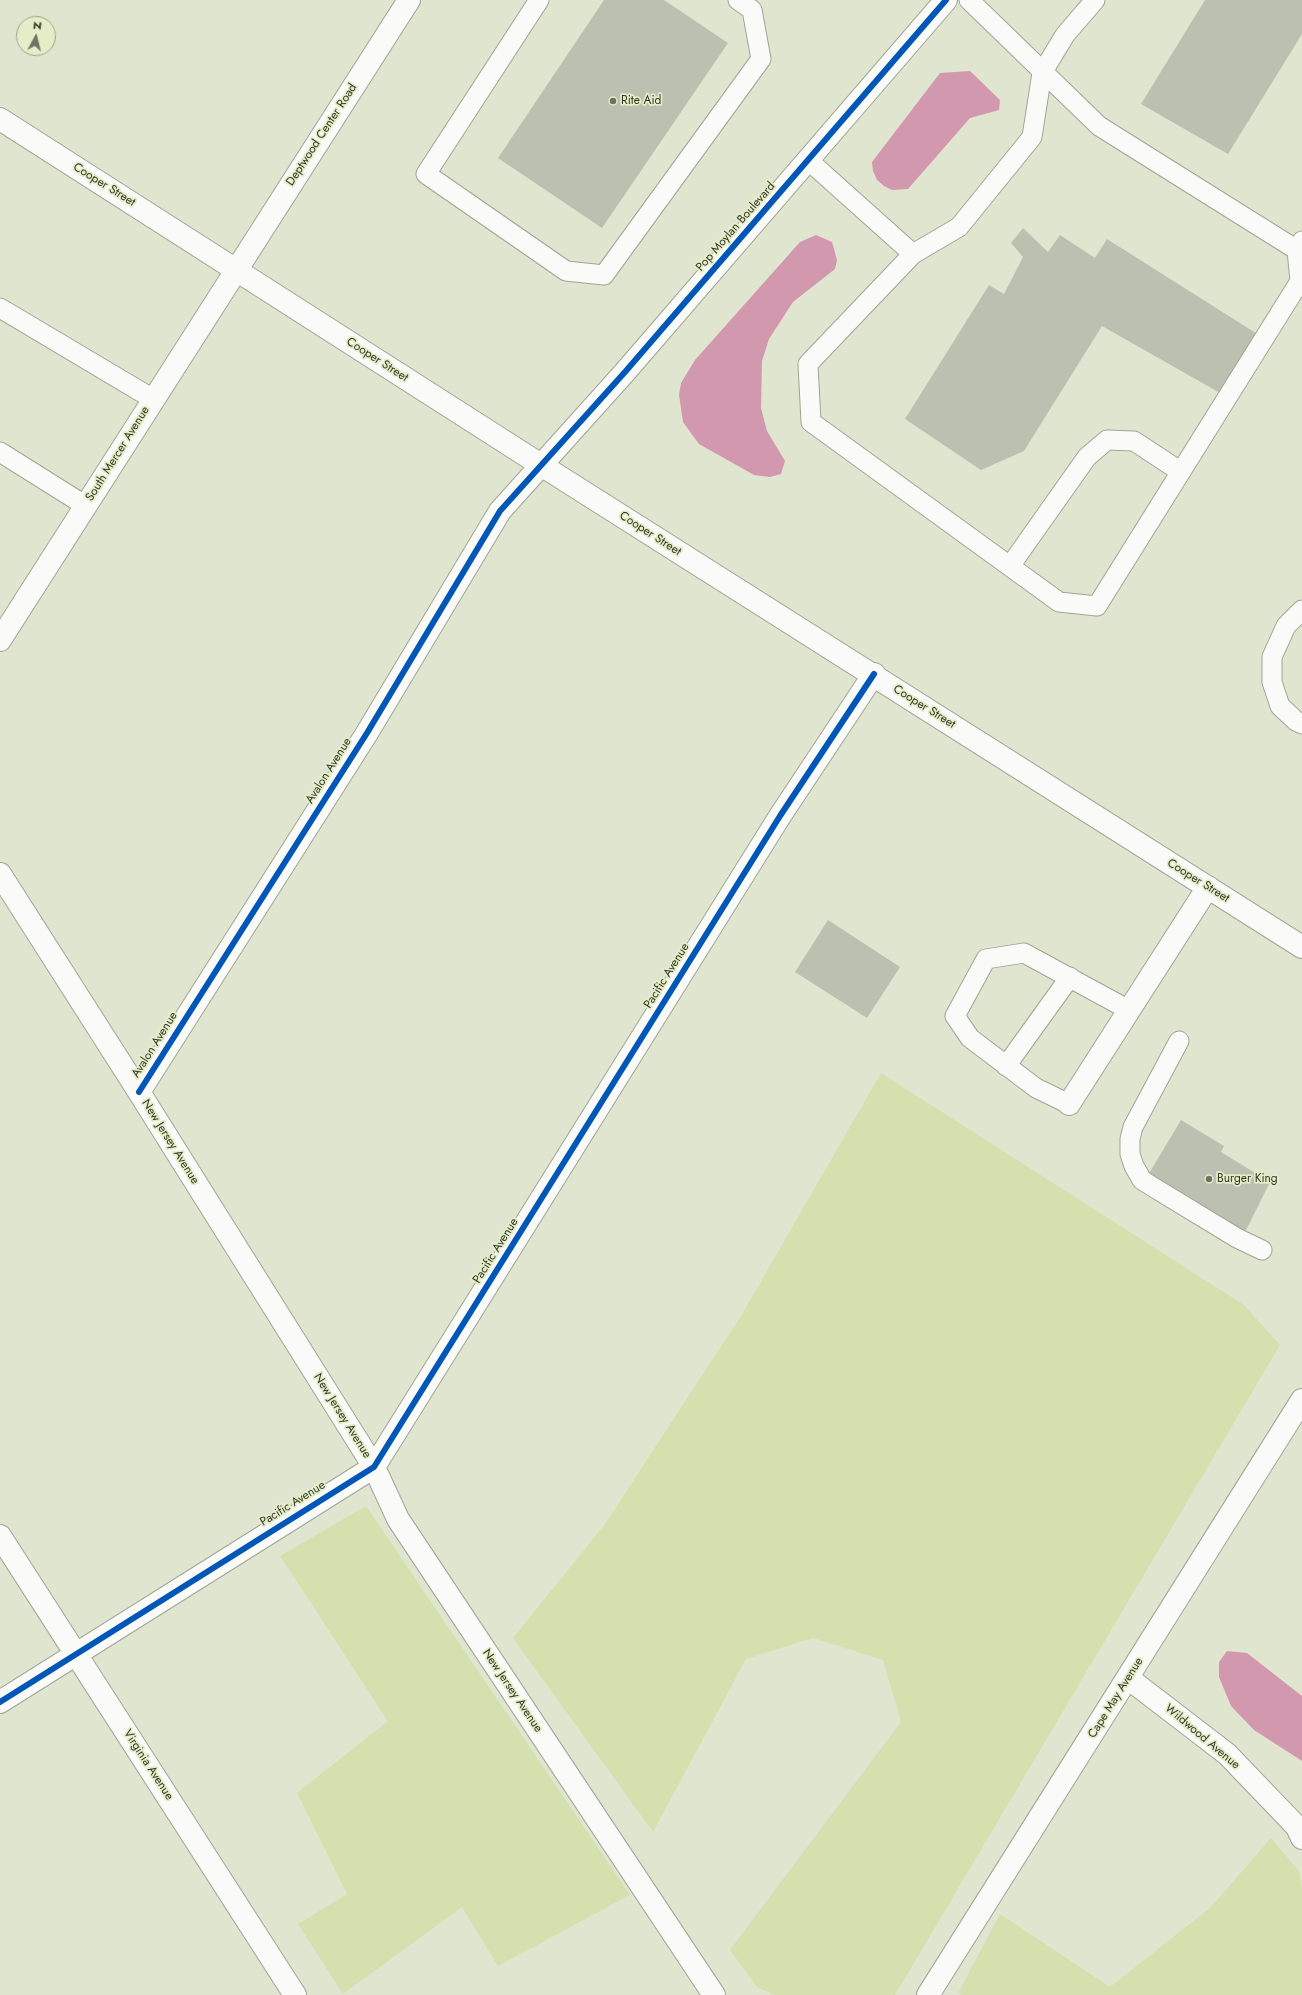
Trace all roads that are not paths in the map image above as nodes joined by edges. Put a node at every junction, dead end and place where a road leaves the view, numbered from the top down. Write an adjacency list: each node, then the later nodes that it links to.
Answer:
1 (409, 0): 12 (street, Deptwood Center Road)
2 (539, 0): 3 (lane)
3 (738, 0)
4 (946, 0): 9 (street, Pop Moylan Boulevard)
5 (969, 0): 7 (lane)
6 (1095, 0): 7 (lane)
7 (1042, 72): 10 (lane); 11 (lane)
8 (0, 119): 12 (street, Cooper Street)
9 (808, 160): 11 (lane); 16 (street, Pop Moylan Boulevard)
10 (1299, 245): 17 (lane)
11 (913, 254): 19 (lane)
12 (236, 269): 14 (street, South Mercer Avenue); 16 (street, Cooper Street)
13 (0, 308): 14 (lane)
14 (153, 399): 18 (street, South Mercer Avenue)
15 (0, 452): 18 (lane)
16 (541, 465): 22 (street, Cooper Street); 31 (street, Avalon Avenue)
17 (1181, 472): 19 (lane); 19 (lane)
18 (86, 506): 21 (street, South Mercer Avenue)
19 (1010, 566)
20 (1302, 610): 23 (lane)
21 (0, 640)
22 (874, 674): 25 (street, Cooper Street); 35 (street, Pacific Avenue)
23 (1302, 724)
24 (0, 874): 31 (street, New Jersey Avenue)
25 (1208, 887): 26 (street, Cooper Street); 28 (street)
26 (1302, 947)
27 (1070, 976): 28 (lane); 30 (lane); 30 (lane)
28 (1129, 1010): 32 (street)
29 (1179, 1041): 33 (lane)
30 (1006, 1066): 32 (lane)
31 (139, 1092): 35 (street, New Jersey Avenue)
32 (1069, 1104)
33 (1262, 1250)
34 (1302, 1400): 38 (street, Cape May Avenue)
35 (374, 1467): 37 (street, Pacific Avenue); 42 (street, New Jersey Avenue)
36 (0, 1536): 37 (street, Virginia Avenue)
37 (76, 1653): 39 (street, Pacific Avenue); 41 (street, Virginia Avenue)
38 (1128, 1678): 40 (street, Wildwood Avenue); 43 (street, Cape May Avenue)
39 (0, 1702)
40 (1302, 1838)
41 (295, 1995)
42 (714, 1995)
43 (928, 1995)

